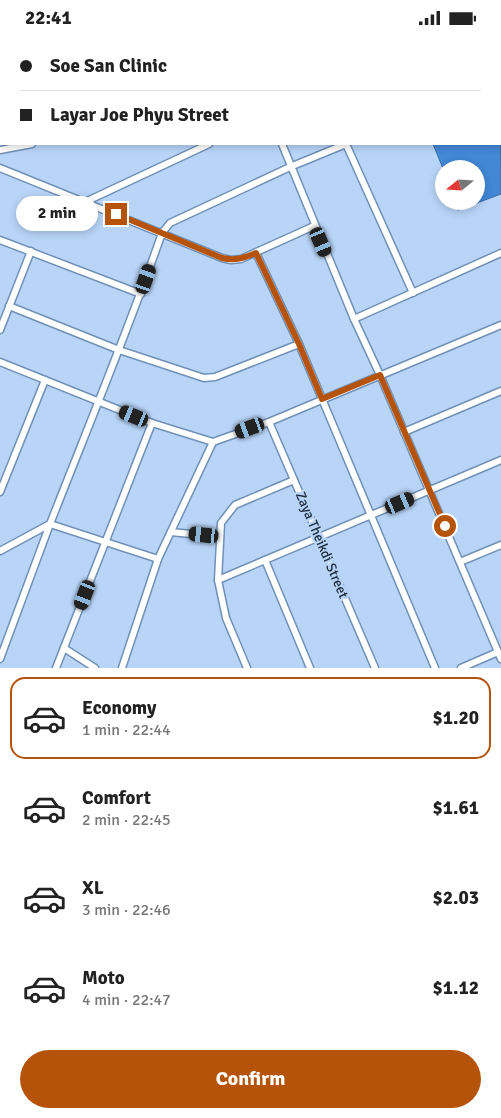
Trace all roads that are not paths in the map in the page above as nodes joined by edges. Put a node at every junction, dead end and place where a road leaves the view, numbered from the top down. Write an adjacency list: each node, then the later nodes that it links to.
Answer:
1 (27, 145): 6 (street)
2 (207, 145): 9 (street)
3 (282, 145): 8 (street)
4 (344, 145): 8 (street)
5 (346, 145): 16 (street)
6 (0, 150)
7 (0, 167): 9 (street)
8 (290, 167): 10 (street); 11 (street)
9 (85, 202): 11 (street)
10 (314, 226): 14 (street); 19 (street)
11 (162, 233): 14 (street); 17 (street)
12 (0, 240): 13 (street)
13 (31, 251): 17 (street); 18 (street)
14 (256, 253): 22 (street)
15 (501, 253): 16 (street)
16 (413, 293): 19 (street)
17 (141, 294): 23 (street)
18 (9, 306): 21 (street); 23 (street)
19 (354, 319): 25 (street)
20 (501, 325): 25 (street)
21 (0, 331)
22 (299, 344): 23 (street); 28 (street)
23 (119, 350): 29 (street)
24 (0, 362): 26 (street)
25 (380, 375): 28 (street); 32 (street)
26 (45, 380): 29 (street); 37 (street)
27 (501, 391): 32 (street)
28 (322, 399): 30 (street); 38 (street)
29 (98, 401): 31 (street); 39 (street)
30 (269, 422): 33 (street); 35 (street, Zaya Theikdi Street)
31 (152, 423): 33 (street); 43 (street)
32 (404, 432): 36 (street)
33 (214, 441): 40 (street)
34 (501, 460): 36 (street)
35 (294, 480): 41 (street); 42 (street, Zaya Theikdi Street)
36 (429, 490): 38 (street); 48 (street)
37 (0, 492)
38 (370, 515): 42 (street); 60 (street)
39 (50, 524): 43 (street); 45 (street); 52 (street)
40 (171, 532): 41 (street); 46 (street)
41 (220, 537): 49 (street)
42 (319, 537): 47 (street); 59 (street, Zaya Theikdi Street)
43 (106, 542): 46 (street); 50 (street)
44 (501, 545): 48 (street)
45 (0, 551)
46 (158, 559): 56 (street)
47 (265, 560): 49 (street); 58 (street)
48 (460, 562): 51 (street)
49 (218, 580): 57 (street)
50 (64, 648): 54 (street); 55 (street)
51 (498, 652): 53 (street); 61 (street)
52 (0, 659)
53 (501, 659)
54 (56, 668)
55 (95, 668)
56 (122, 668)
57 (248, 668)
58 (310, 668)
59 (375, 668)
60 (435, 668)
61 (461, 668)

